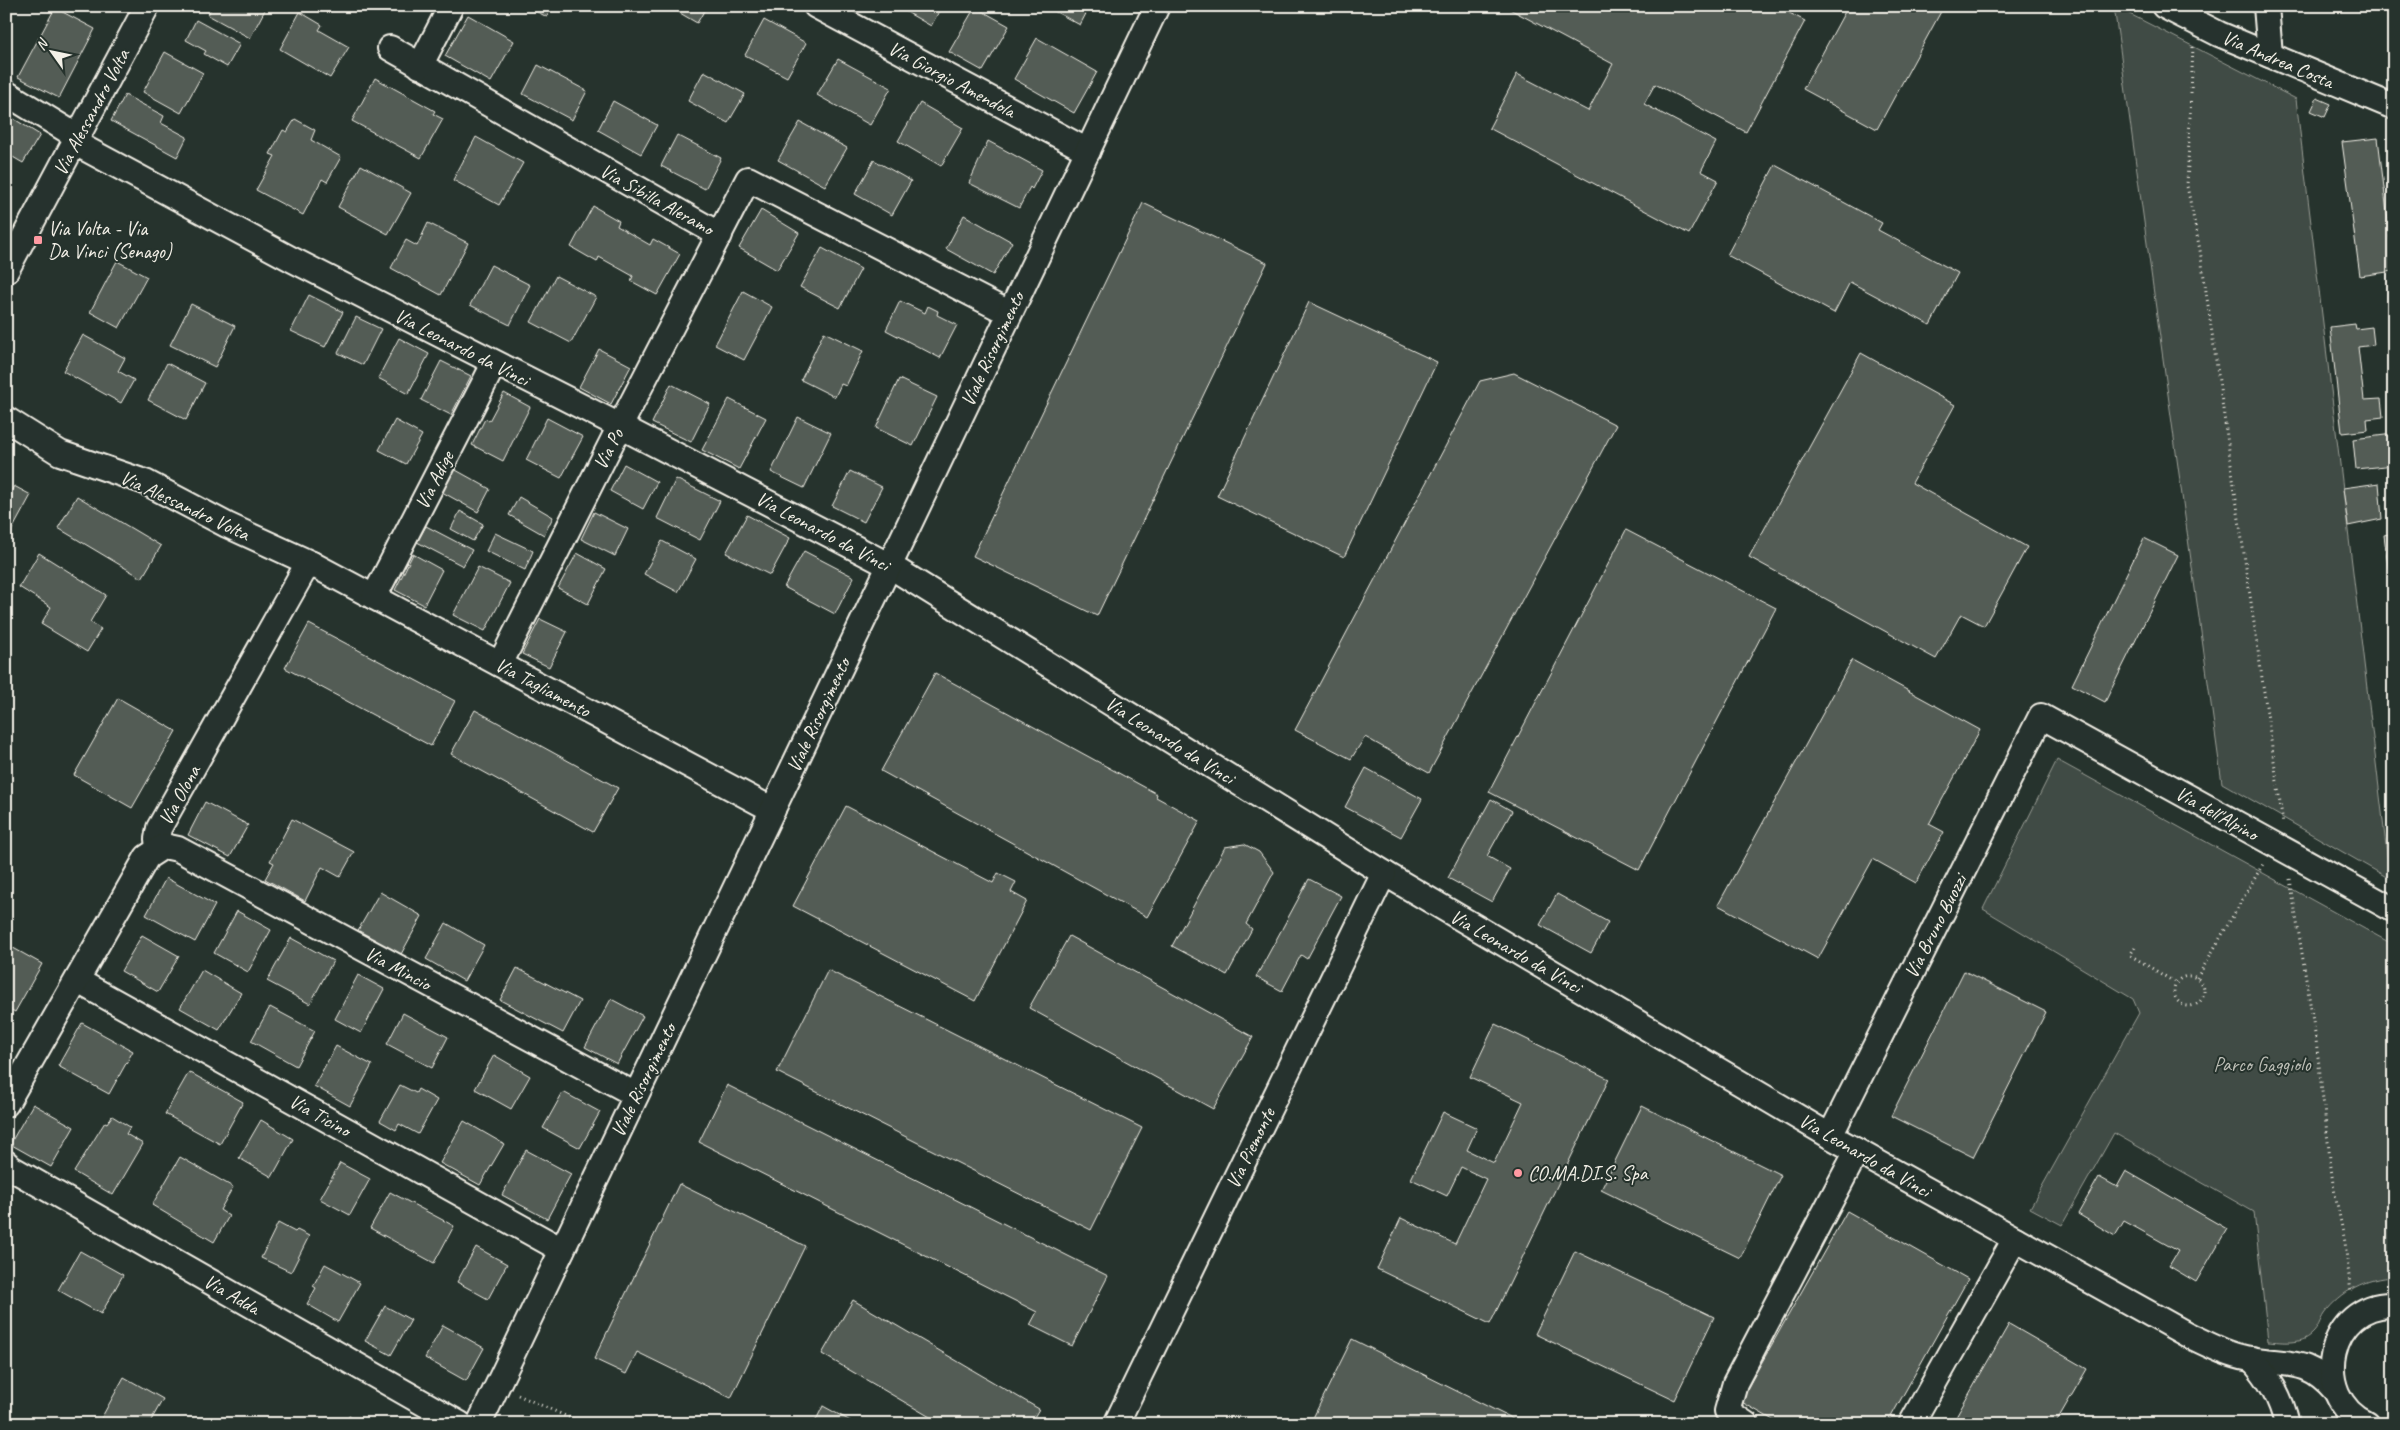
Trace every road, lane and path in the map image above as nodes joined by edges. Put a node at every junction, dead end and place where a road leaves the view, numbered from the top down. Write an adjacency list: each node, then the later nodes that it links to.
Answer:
1 (147, 6): 13 (street, Via Alessandro Volta)
2 (451, 6): 10 (street)
3 (816, 6): 14 (street, Via Giorgio Amendola)
4 (1157, 6): 14 (street, Viale Risorgimento)
5 (2164, 6): 7 (street, Via Andrea Costa)
6 (2266, 6): 9 (street)
7 (2195, 22): 9 (street, Via Andrea Costa); 27 (path)
8 (390, 48): 10 (street, Via Sibilla Aleramo)
9 (2270, 56): 12 (street, Via Andrea Costa)
10 (420, 66): 15 (street, Via Sibilla Aleramo)
11 (6, 93): 13 (street, Via Leonardo da Vinci)
12 (2394, 107)
13 (76, 140): 16 (street, Via Alessandro Volta); 18 (street, Via Leonardo da Vinci)
14 (1088, 151): 17 (street, Viale Risorgimento)
15 (720, 235): 17 (street, Via Sibilla Aleramo); 20 (street, Via Po)
16 (6, 271)
17 (1009, 313): 22 (street, Viale Risorgimento)
18 (494, 364): 20 (street, Via Leonardo da Vinci); 23 (street, Via Adige)
19 (6, 419): 21 (street, Via Alessandro Volta)
20 (620, 426): 22 (street, Via Leonardo da Vinci); 24 (street, Via Po)
21 (312, 564): 23 (street, Via Tagliamento); 28 (street, Via Olona)
22 (890, 566): 26 (street, Viale Risorgimento); 29 (street, Via Leonardo da Vinci)
23 (374, 597): 24 (street, Via Tagliamento)
24 (500, 664): 26 (street, Via Tagliamento)
25 (2041, 716): 27 (street, Via dell'Alpino); 37 (street, Via Bruno Buozzi)
26 (773, 810): 35 (street, Viale Risorgimento)
27 (2280, 847): 30 (street, Via dell'Alpino); 32 (path); 43 (path)
28 (158, 848): 33 (street, Via Olona); 35 (street, Via Mincio)
29 (1384, 873): 37 (street, Via Leonardo da Vinci); 52 (street, Via Piemonte)
30 (2394, 910)
31 (2135, 947): 34 (path)
32 (2197, 978): 34 (path); 34 (path)
33 (78, 981): 36 (street, Via Olona); 41 (street, Via Ticino)
34 (2176, 983)
35 (636, 1095): 41 (street, Viale Risorgimento)
36 (6, 1104)
37 (1830, 1136): 38 (street, Via Leonardo da Vinci)
38 (1857, 1151): 40 (street, Via Leonardo da Vinci); 53 (street)
39 (6, 1163): 49 (street, Via Adda)
40 (2015, 1239): 45 (street, Via Leonardo da Vinci); 54 (street)
41 (562, 1250): 47 (street, Viale Risorgimento)
42 (2394, 1305): 43 (street)
43 (2354, 1318): 44 (street)
44 (2338, 1336): 46 (street, Via Leonardo da Vinci); 48 (street)
45 (2252, 1359): 46 (street, Via Leonardo da Vinci); 55 (street)
46 (2284, 1361): 48 (street, Via Leonardo da Vinci)
47 (497, 1386): 50 (street, Viale Risorgimento); 51 (path)
48 (2342, 1407): 56 (street, Via Leonardo da Vinci)
49 (460, 1424)
50 (479, 1424)
51 (584, 1424)
52 (1116, 1424)
53 (1746, 1424)
54 (1911, 1424)
55 (2287, 1424)
56 (2367, 1424)

